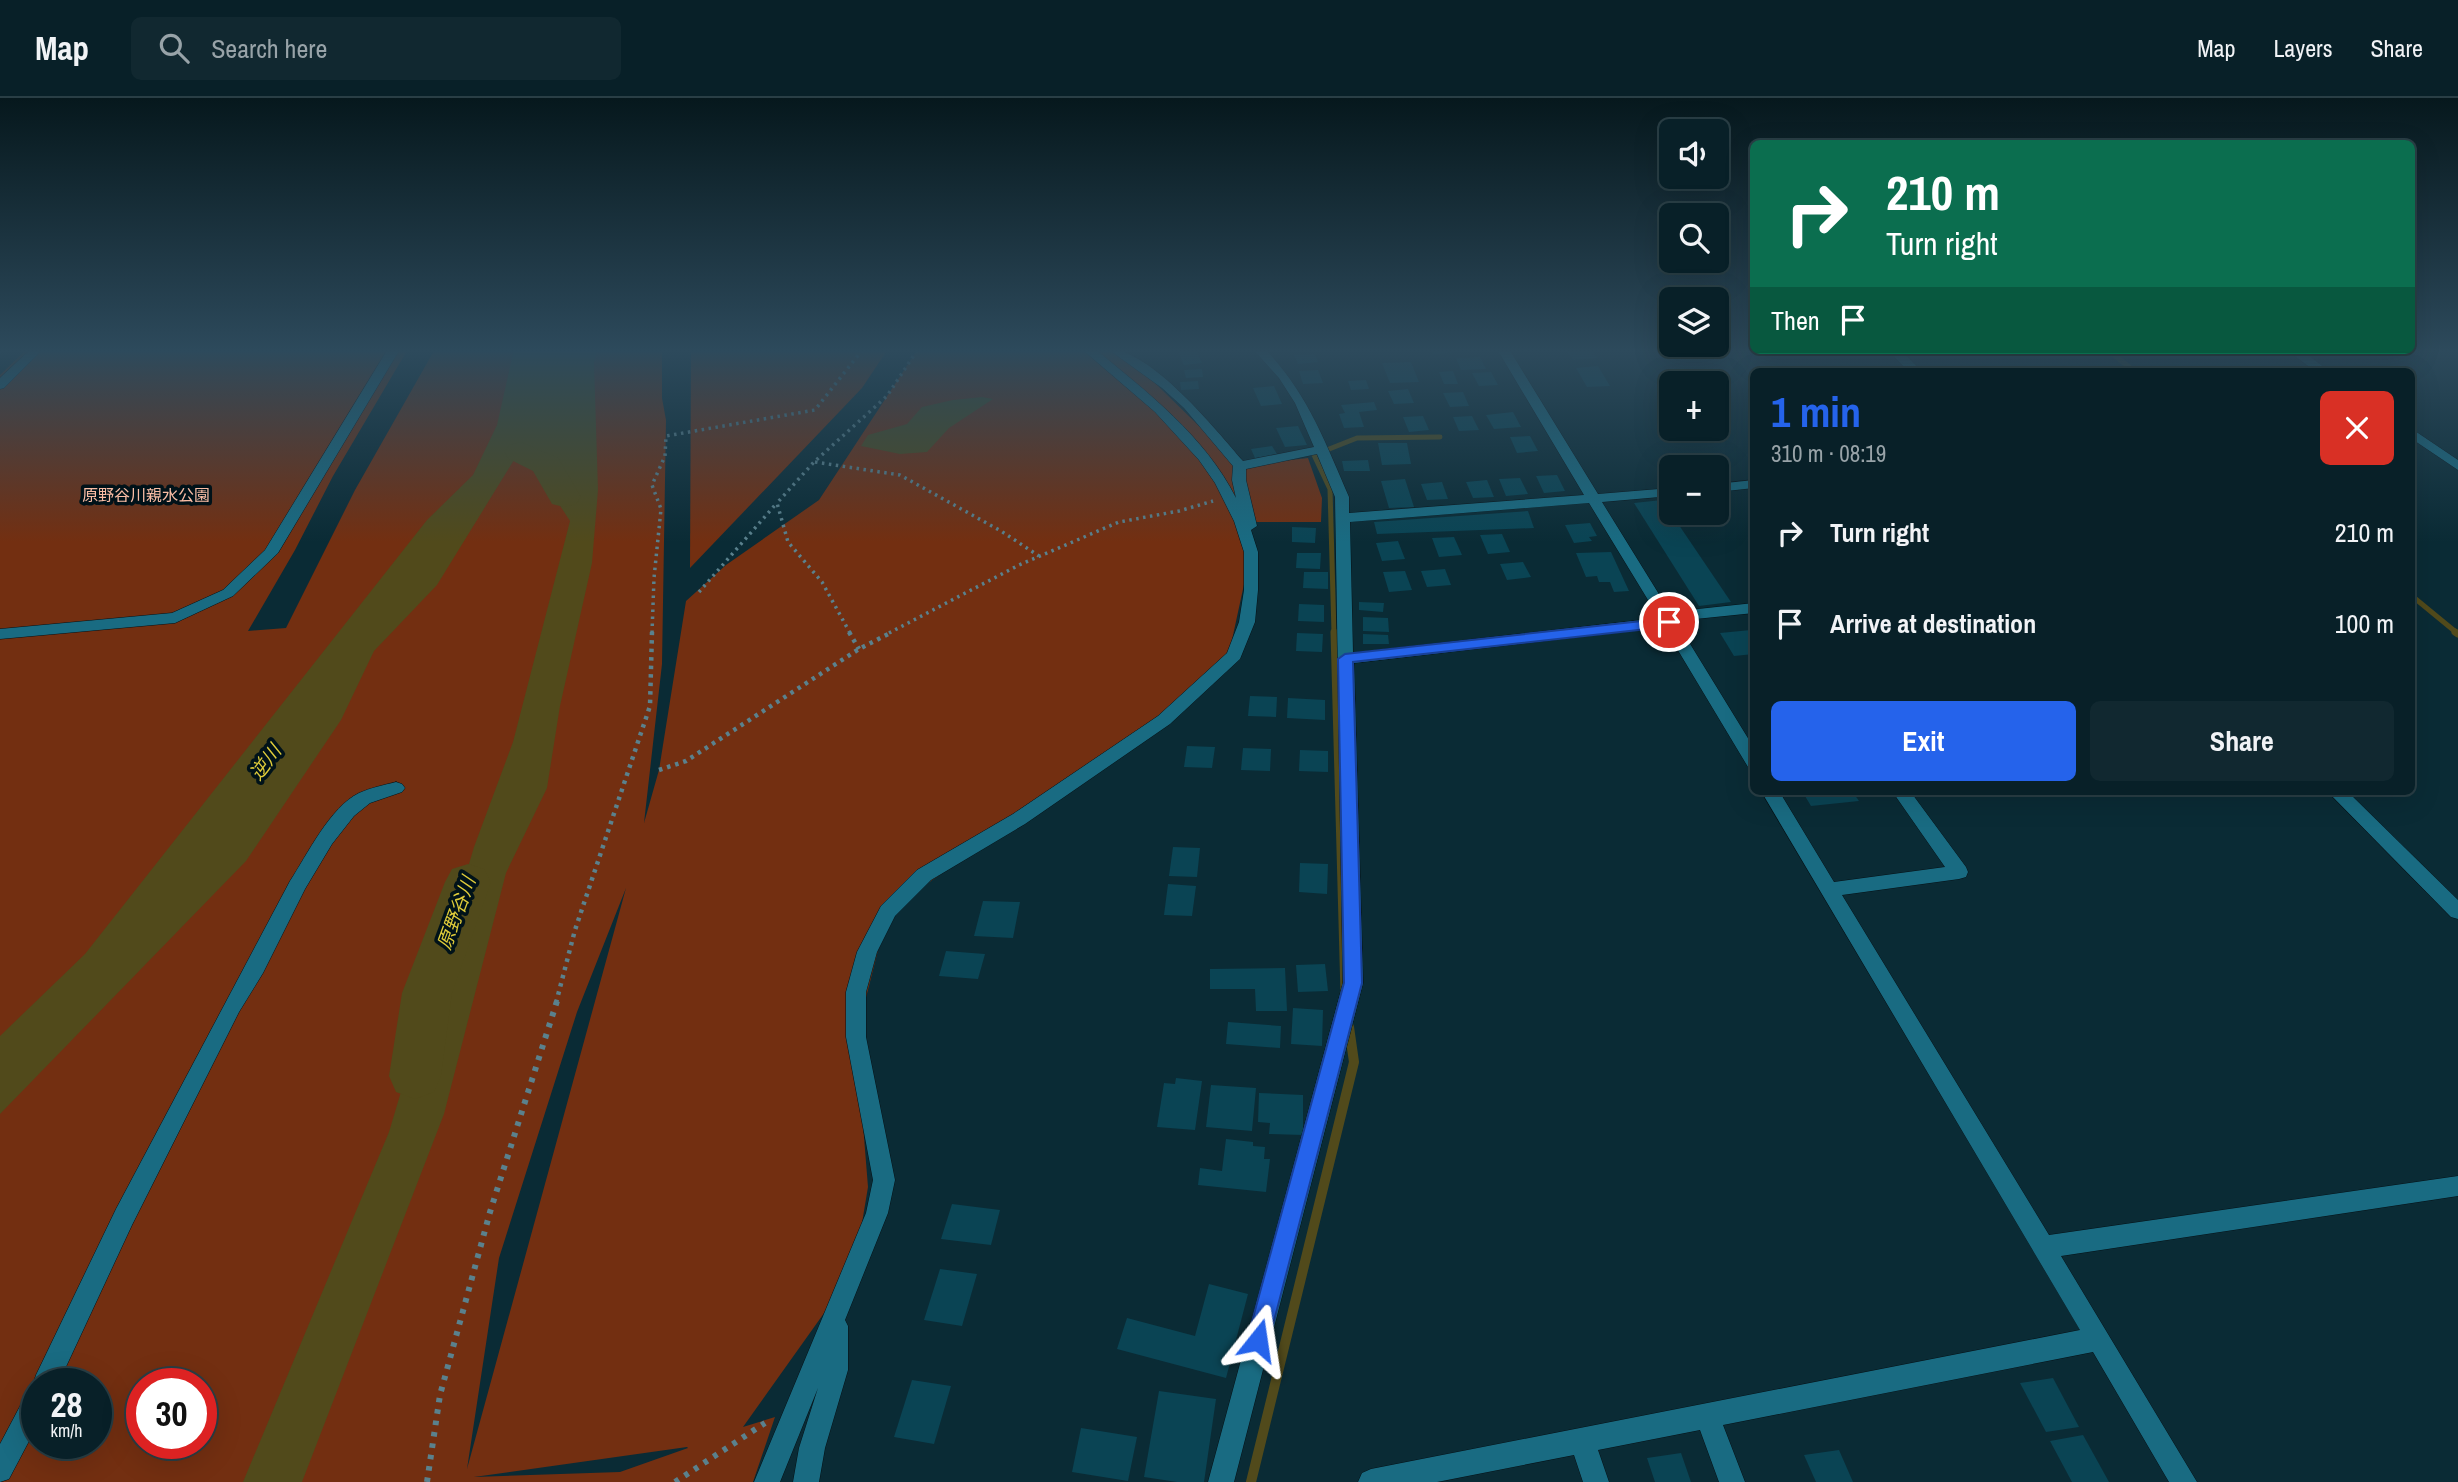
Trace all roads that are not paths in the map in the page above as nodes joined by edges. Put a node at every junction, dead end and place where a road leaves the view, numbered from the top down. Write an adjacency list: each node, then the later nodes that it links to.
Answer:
1 (355, 414): 18 (street)
2 (1164, 414): 15 (street)
3 (1193, 414): 8 (street)
4 (1306, 414): 7 (street)
5 (1543, 414): 13 (street)
6 (2415, 435): 9 (street)
7 (1323, 449): 8 (street); 14 (street)
8 (1240, 466): 15 (street)
9 (2458, 466)
10 (1750, 484): 11 (street)
11 (1729, 487)
12 (1659, 493): 13 (street)
13 (1596, 500): 14 (street); 17 (street)
14 (1342, 518): 19 (street)
15 (1251, 552): 29 (street)
16 (1750, 609): 17 (street)
17 (1668, 620): 19 (street); 20 (street)
18 (0, 634)
19 (1345, 659): 38 (street)
20 (1750, 756)
21 (396, 788): 31 (street)
22 (1772, 795): 25 (street)
23 (1904, 795): 25 (street)
24 (2340, 795): 26 (street)
25 (1830, 891): 28 (street)
26 (2458, 912)
27 (2458, 1186): 28 (street)
28 (2044, 1247): 30 (street)
29 (836, 1315): 36 (street); 37 (street)
30 (2098, 1339): 32 (street); 42 (street)
31 (53, 1368)
32 (1707, 1416): 34 (street); 41 (street)
33 (21, 1430): 35 (street)
34 (1582, 1440): 39 (street); 40 (street)
35 (0, 1470)
36 (767, 1482)
37 (806, 1482)
38 (1220, 1482)
39 (1371, 1482)
40 (1596, 1482)
41 (1732, 1482)
42 (2184, 1482)

